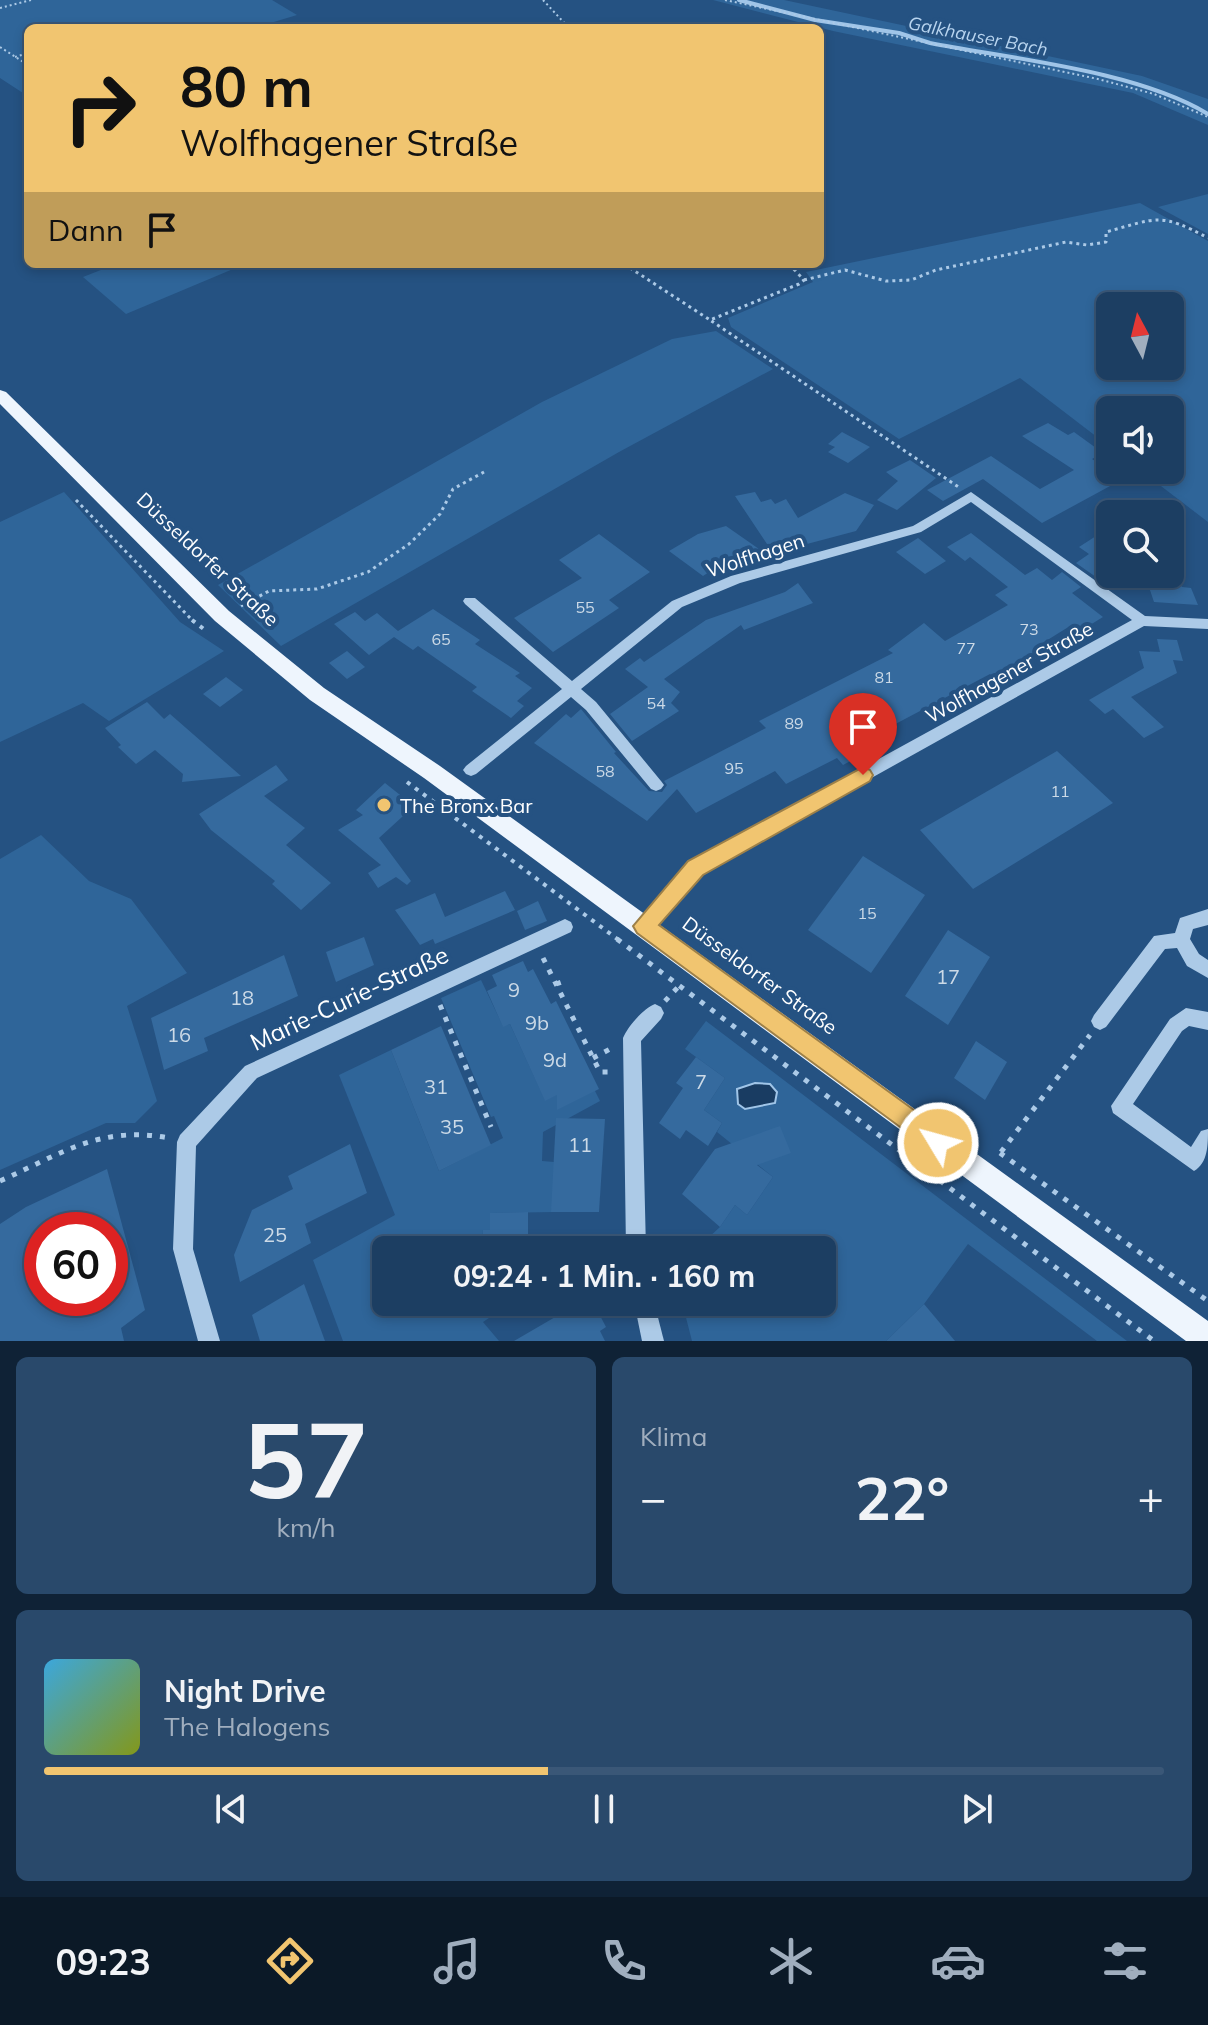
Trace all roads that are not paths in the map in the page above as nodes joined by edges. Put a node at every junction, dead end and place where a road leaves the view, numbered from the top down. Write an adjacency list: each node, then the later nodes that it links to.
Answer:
1 (0, 395): 9 (main road, Düsseldorfer Straße)
2 (470, 601): 5 (street)
3 (1142, 621): 4 (street); 5 (street, Wolfhagen); 9 (street, Wolfhagener Straße)
4 (1208, 624)
5 (569, 689): 6 (street, Wolfhagen); 7 (street)
6 (471, 770)
7 (656, 785)
8 (1208, 917): 11 (street)
9 (644, 926): 19 (main road, Düsseldorfer Straße)
10 (565, 927): 20 (street, Marie-Curie-Straße)
11 (1181, 940): 12 (street); 14 (street)
12 (1208, 970)
13 (655, 1013): 17 (street)
14 (1100, 1021)
15 (1208, 1021): 16 (street)
16 (1208, 1138)
17 (636, 1236)
18 (647, 1316): 21 (street)
19 (1208, 1339)
20 (209, 1341)
21 (653, 1341)

